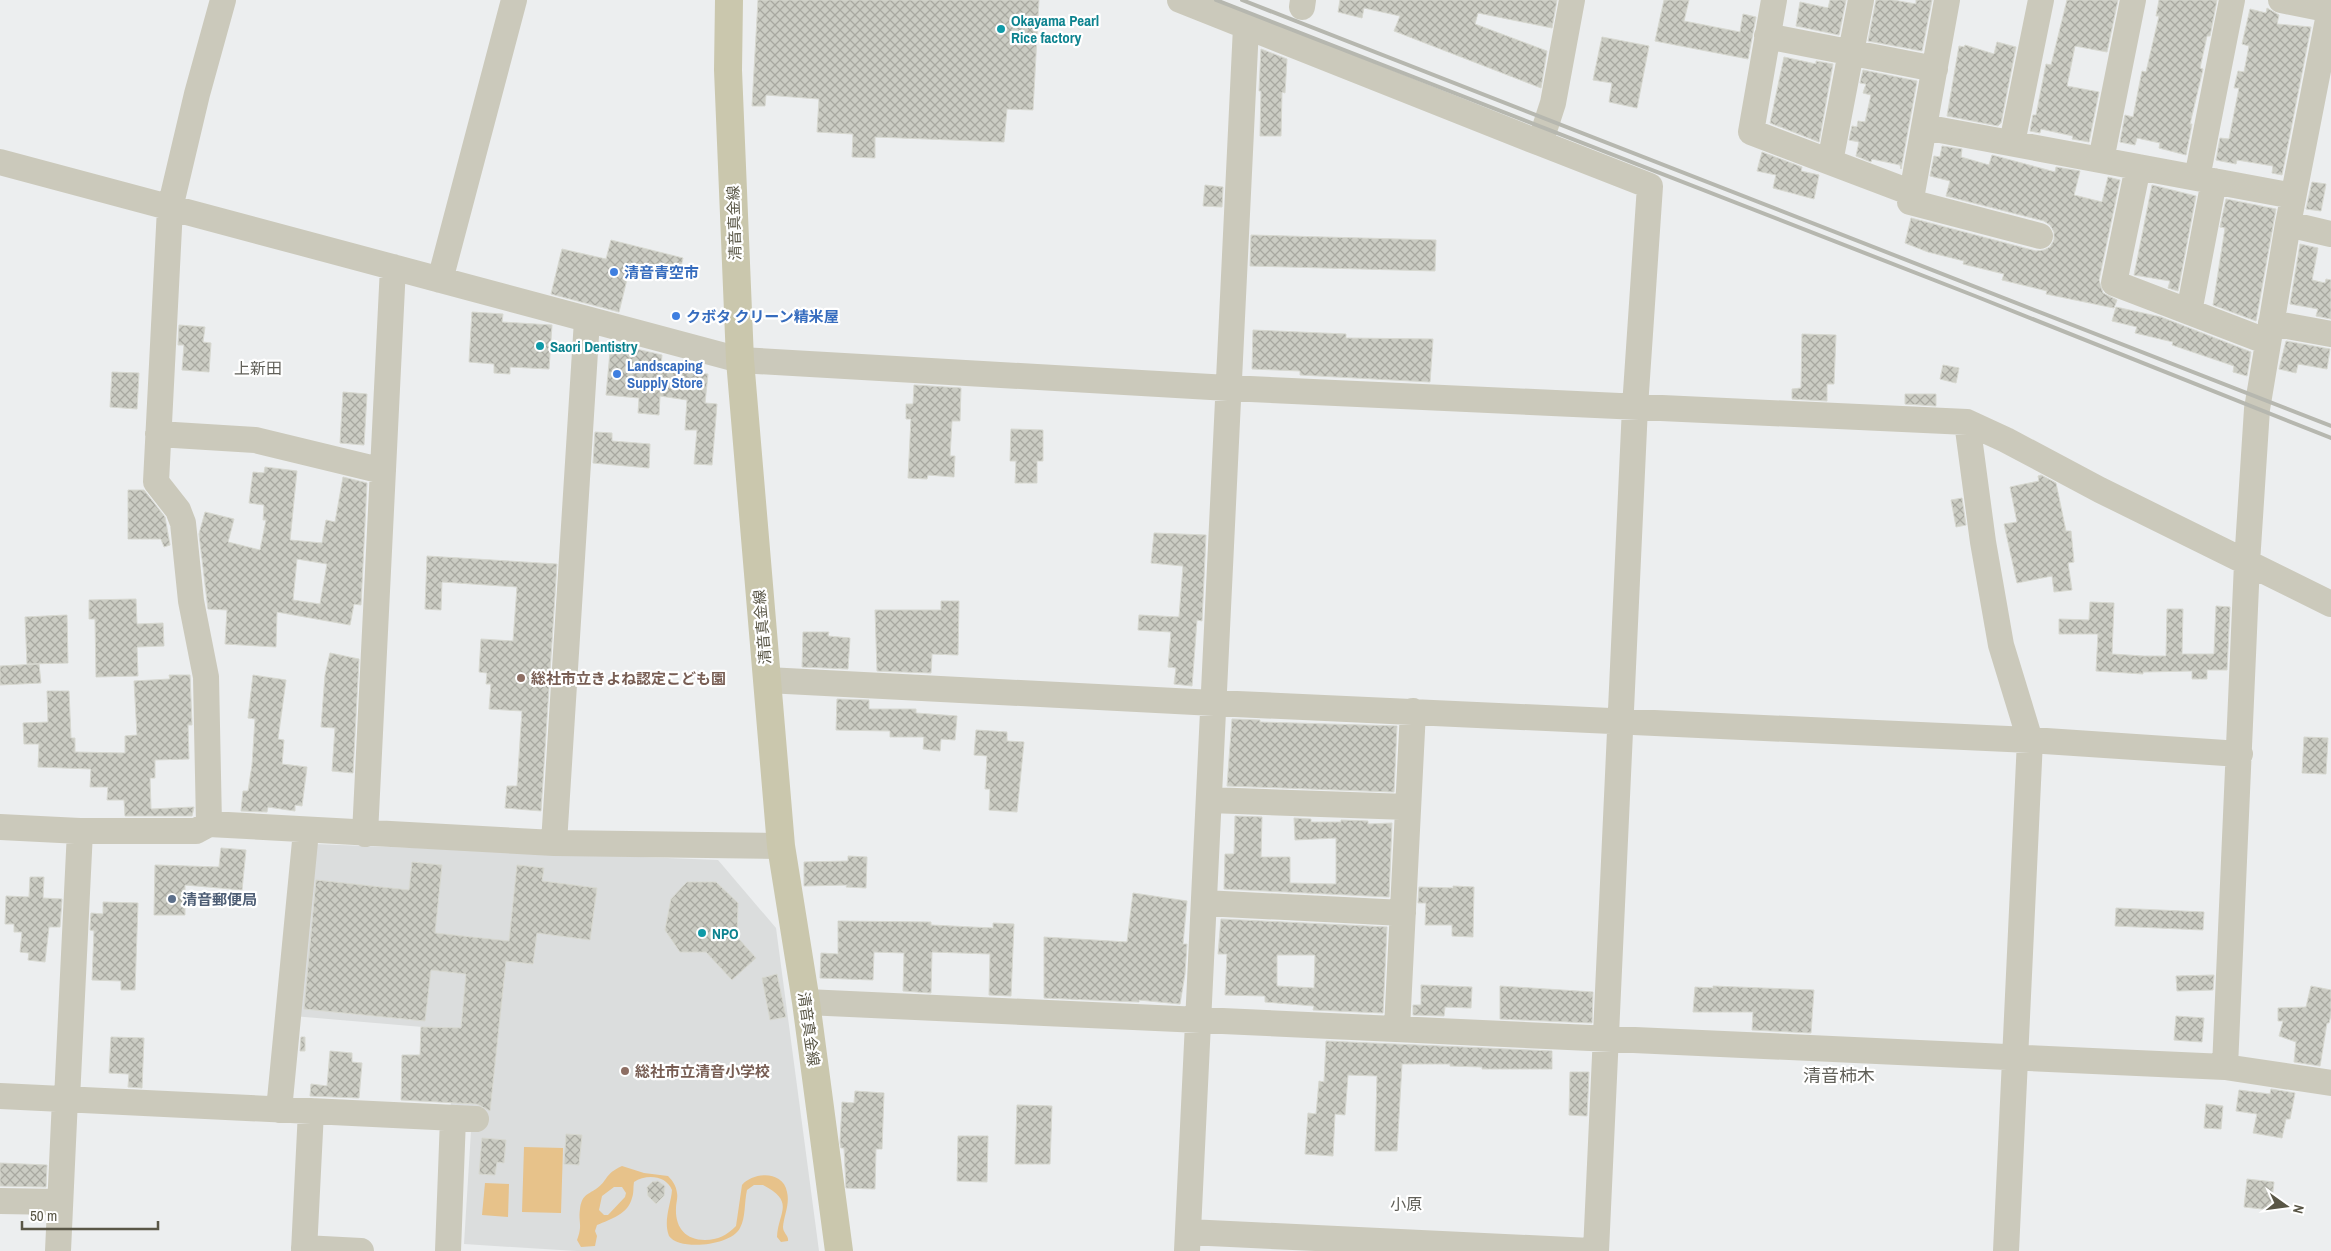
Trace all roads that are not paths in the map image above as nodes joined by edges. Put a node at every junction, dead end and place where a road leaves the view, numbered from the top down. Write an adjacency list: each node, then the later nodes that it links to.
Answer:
1 (223, 0): 28 (street)
2 (514, 0): 33 (street)
3 (729, 0): 38 (main road, 清音真金線)
4 (1180, 0): 14 (street)
5 (1572, 0): 20 (street)
6 (1774, 0): 15 (street)
7 (1861, 0): 16 (street)
8 (1947, 0): 17 (street)
9 (2041, 0): 19 (street)
10 (2133, 0): 21 (street)
11 (2232, 0): 25 (street)
12 (2281, 0): 13 (street)
13 (2329, 7): 27 (street)
14 (1246, 27): 20 (street); 39 (street)
15 (1767, 36): 16 (street); 23 (street)
16 (1851, 53): 17 (street); 23 (street)
17 (1934, 69): 18 (street)
18 (1924, 127): 19 (street); 26 (street)
19 (2012, 143): 21 (street)
20 (1540, 144): 40 (street)
21 (2101, 160): 24 (street)
22 (0, 162): 28 (street)
23 (1830, 162): 26 (street)
24 (2138, 167): 25 (street); 34 (street)
25 (2206, 179): 27 (street); 34 (street)
26 (1912, 193): 31 (street)
27 (2293, 196): 29 (street)
28 (170, 208): 32 (street); 42 (street)
29 (2288, 224): 30 (street); 36 (street)
30 (2331, 234)
31 (2040, 236)
32 (393, 267): 33 (street); 43 (street)
33 (440, 280): 35 (street)
34 (2189, 312): 36 (street)
35 (587, 320): 38 (street); 59 (street)
36 (2269, 332): 37 (street); 44 (street)
37 (2331, 334)
38 (740, 360): 39 (street); 46 (main road, 清音真金線)
39 (1228, 388): 40 (street); 47 (street)
40 (1635, 407): 41 (street); 49 (street)
41 (1967, 422): 44 (street); 50 (street)
42 (158, 434): 43 (street); 54 (street)
43 (383, 471): 58 (street)
44 (2247, 563): 45 (street); 51 (street)
45 (2331, 604)
46 (767, 680): 47 (street); 60 (main road, 清音真金線)
47 (1214, 703): 48 (street); 52 (street)
48 (1413, 711): 49 (street); 53 (street)
49 (1621, 722): 50 (street); 66 (street)
50 (2030, 740): 51 (street); 67 (street)
51 (2240, 754): 68 (street)
52 (1209, 800): 53 (street); 61 (street)
53 (1408, 807): 62 (street)
54 (209, 824): 56 (street); 57 (street)
55 (0, 827): 57 (street)
56 (306, 830): 58 (street); 72 (street)
57 (80, 831): 71 (street)
58 (366, 834): 59 (street)
59 (554, 843): 60 (street)
60 (781, 846): 63 (main road, 清音真金線)
61 (1204, 903): 62 (street); 64 (street)
62 (1403, 913): 65 (street)
63 (806, 1002): 64 (street); 81 (main road, 清音真金線)
64 (1199, 1019): 65 (street); 76 (street)
65 (1397, 1028): 66 (street)
66 (1607, 1038): 67 (street); 83 (street)
67 (2016, 1057): 68 (street); 84 (street)
68 (2225, 1067): 69 (street)
69 (2331, 1083)
70 (0, 1096): 71 (street)
71 (66, 1099): 72 (street); 75 (street)
72 (279, 1110): 73 (street)
73 (311, 1111): 77 (street); 80 (street)
74 (0, 1201): 75 (street)
75 (60, 1202): 78 (street)
76 (1188, 1241): 82 (street)
77 (304, 1249): 79 (street)
78 (58, 1251)
79 (361, 1251)
80 (448, 1251)
81 (839, 1251)
82 (1591, 1251)
83 (1596, 1251)
84 (2006, 1251)

